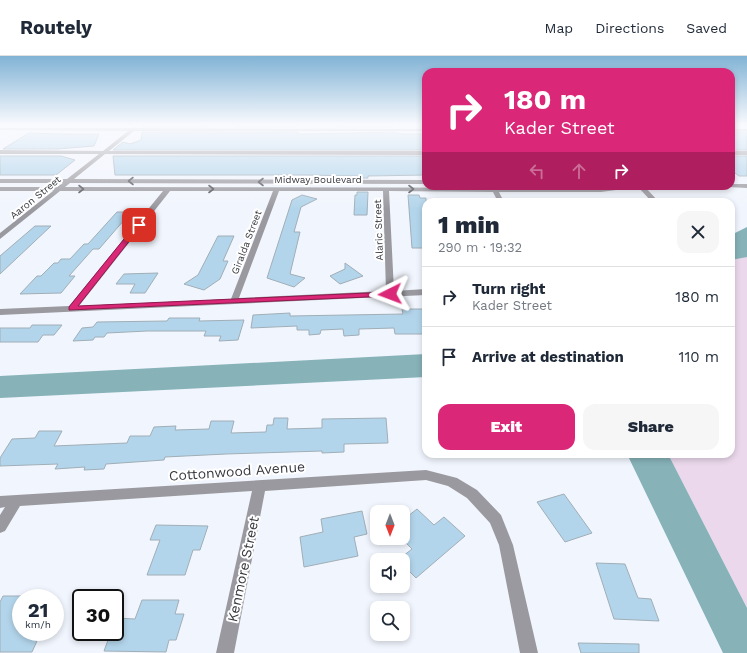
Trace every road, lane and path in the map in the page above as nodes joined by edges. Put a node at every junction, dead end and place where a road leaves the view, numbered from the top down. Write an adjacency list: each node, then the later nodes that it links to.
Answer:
1 (103, 153): 7 (street, Aaron Street)
2 (381, 153): 3 (street)
3 (422, 153)
4 (735, 153): 5 (street)
5 (747, 153)
6 (0, 181): 7 (street, Midway Boulevard)
7 (69, 181): 8 (street, Midway Boulevard, one-way to 7); 12 (street, Aaron Street)
8 (422, 182)
9 (735, 186): 10 (street)
10 (747, 186)
11 (0, 189): 12 (street, Midway Boulevard)
12 (60, 189): 13 (street, Midway Boulevard, one-way to 13); 19 (street, Aaron Street)
13 (168, 189): 14 (street, Midway Boulevard, one-way to 14); 23 (street)
14 (277, 189): 15 (street, Midway Boulevard); 22 (street, Giralda Street)
15 (386, 189): 16 (street, Midway Boulevard, one-way to 16); 21 (street, Alaric Street)
16 (422, 189)
17 (645, 190): 18 (street)
18 (652, 198)
19 (0, 237)
20 (422, 292): 21 (street)
21 (390, 294): 22 (street)
22 (234, 301): 23 (street)
23 (72, 308): 24 (street)
24 (0, 312)
25 (260, 485): 26 (street, Cottonwood Avenue); 29 (street, Kenmore Street); 30 (street, Cottonwood Avenue)
26 (16, 501): 27 (street, Cottonwood Avenue); 28 (street)
27 (0, 502)
28 (0, 527)
29 (225, 653)
30 (529, 653)

